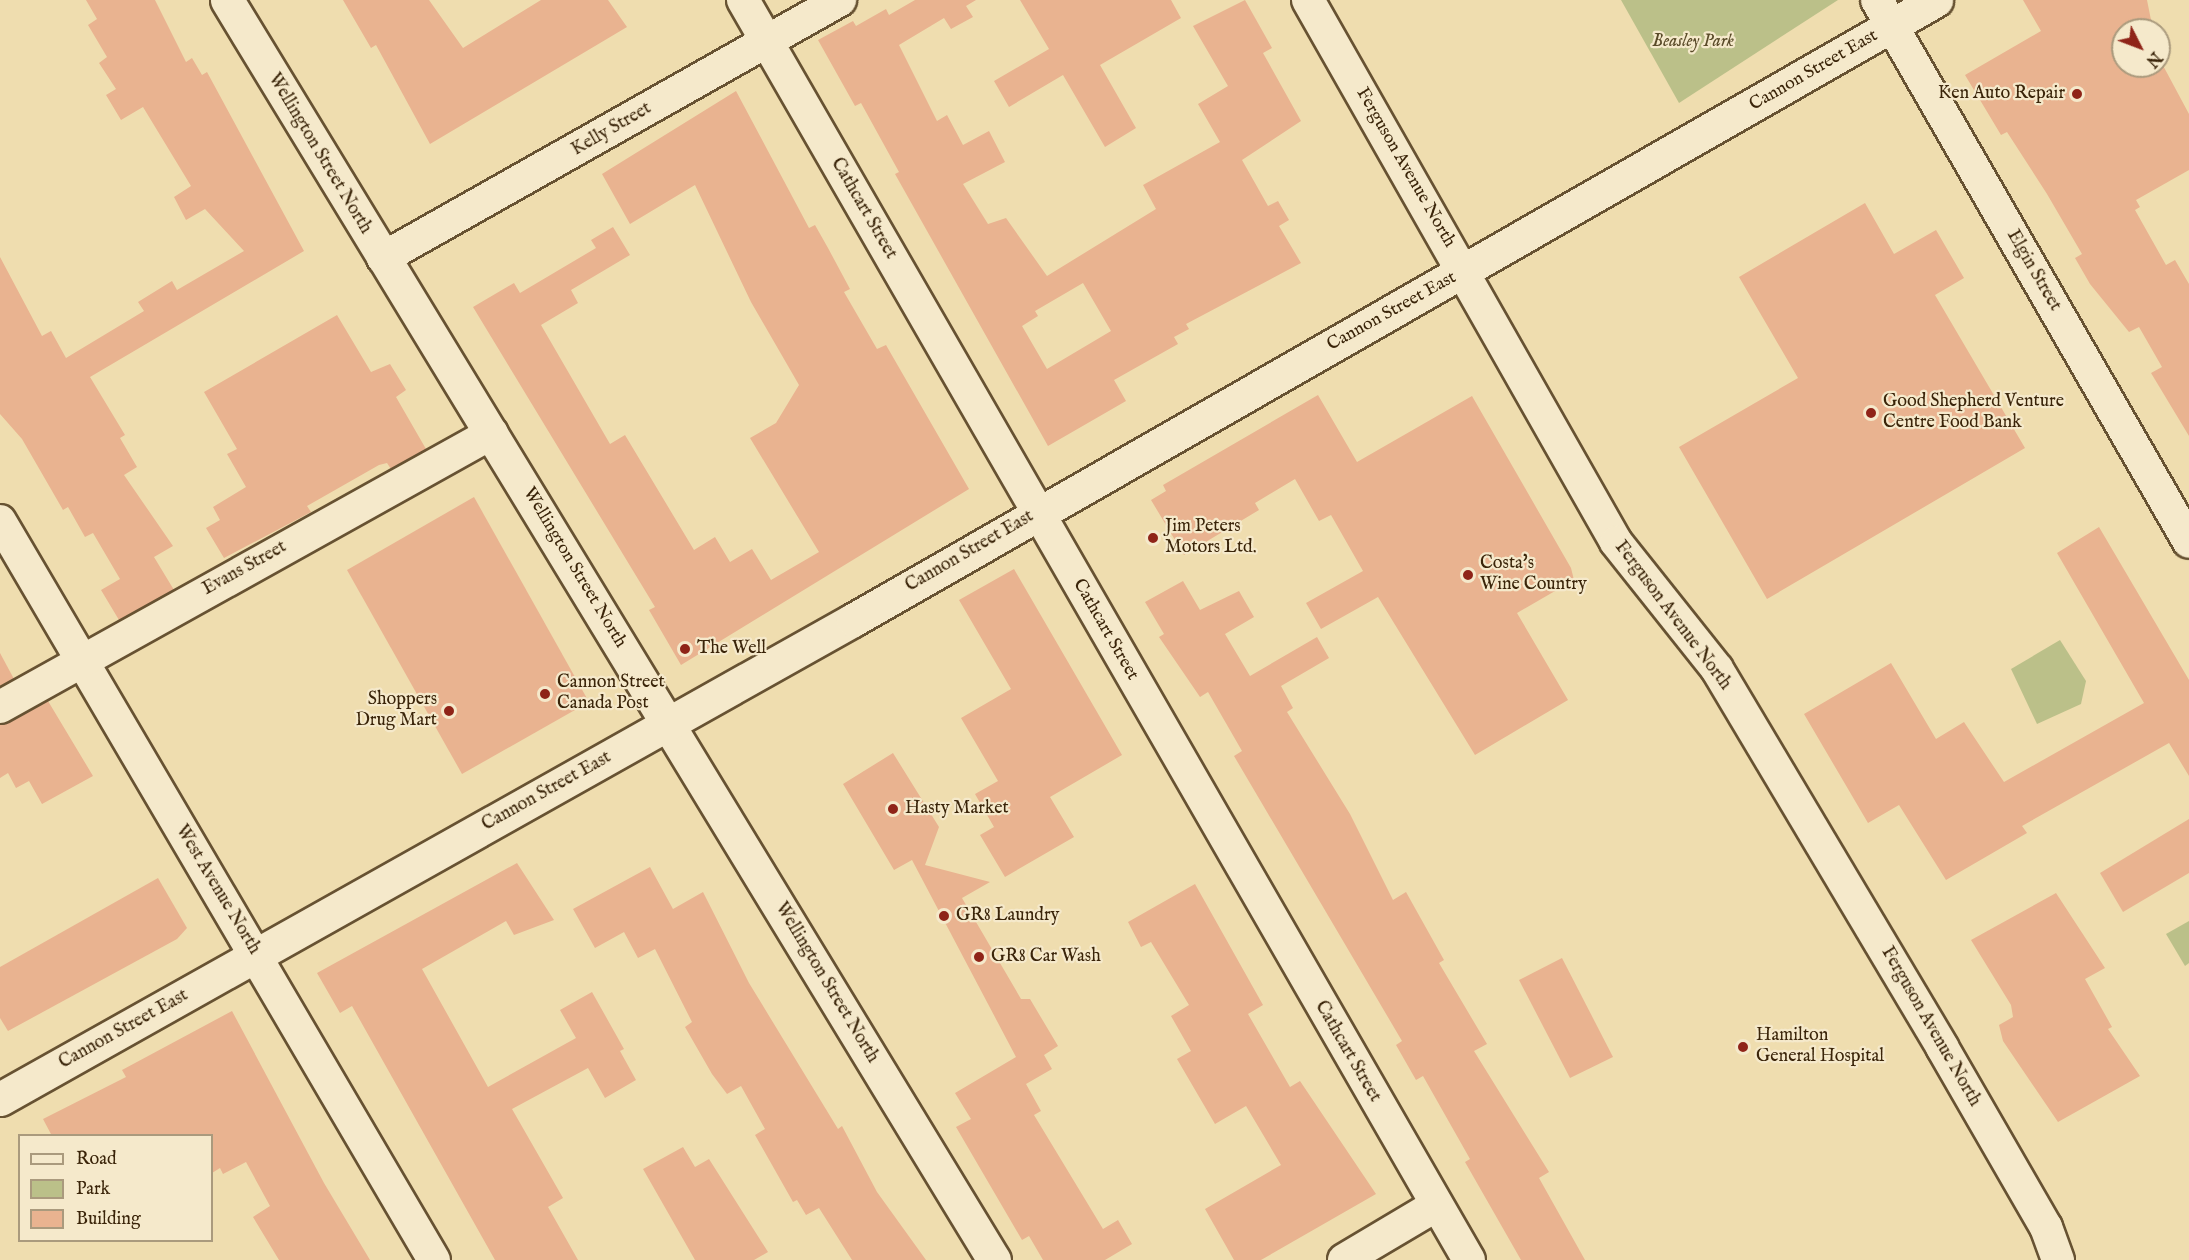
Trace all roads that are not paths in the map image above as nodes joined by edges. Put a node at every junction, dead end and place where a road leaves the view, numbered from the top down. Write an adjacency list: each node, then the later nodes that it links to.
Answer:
1 (227, 0): 8 (main road, Wellington Street North)
2 (743, 0): 7 (street, Cathcart Street)
3 (840, 0): 7 (street, Kelly Street)
4 (1308, 0): 9 (street, Ferguson Avenue North)
5 (1936, 0): 6 (main road, Cannon Street East)
6 (1884, 13): 9 (main road, Cannon Street East); 13 (street, Elgin Street)
7 (767, 41): 8 (street, Kelly Street); 11 (street, Cathcart Street)
8 (383, 258): 10 (main road, Wellington Street North)
9 (1463, 272): 11 (main road, Cannon Street East); 24 (street, Ferguson Avenue North)
10 (492, 433): 14 (street, Evans Street); 16 (main road, Wellington Street North)
11 (1038, 513): 16 (main road, Cannon Street East); 19 (street, Cathcart Street)
12 (0, 521): 14 (street, West Avenue North)
13 (2189, 542)
14 (81, 660): 15 (street, Evans Street); 17 (street, West Avenue North)
15 (0, 707)
16 (666, 723): 17 (main road, Cannon Street East); 21 (main road, Wellington Street North)
17 (258, 957): 18 (main road, Cannon Street East); 20 (street, West Avenue North)
18 (0, 1099)
19 (1436, 1206): 22 (street); 23 (street, Cathcart Street)
20 (434, 1260)
21 (994, 1260)
22 (1344, 1260)
23 (1469, 1260)
24 (2058, 1260)

